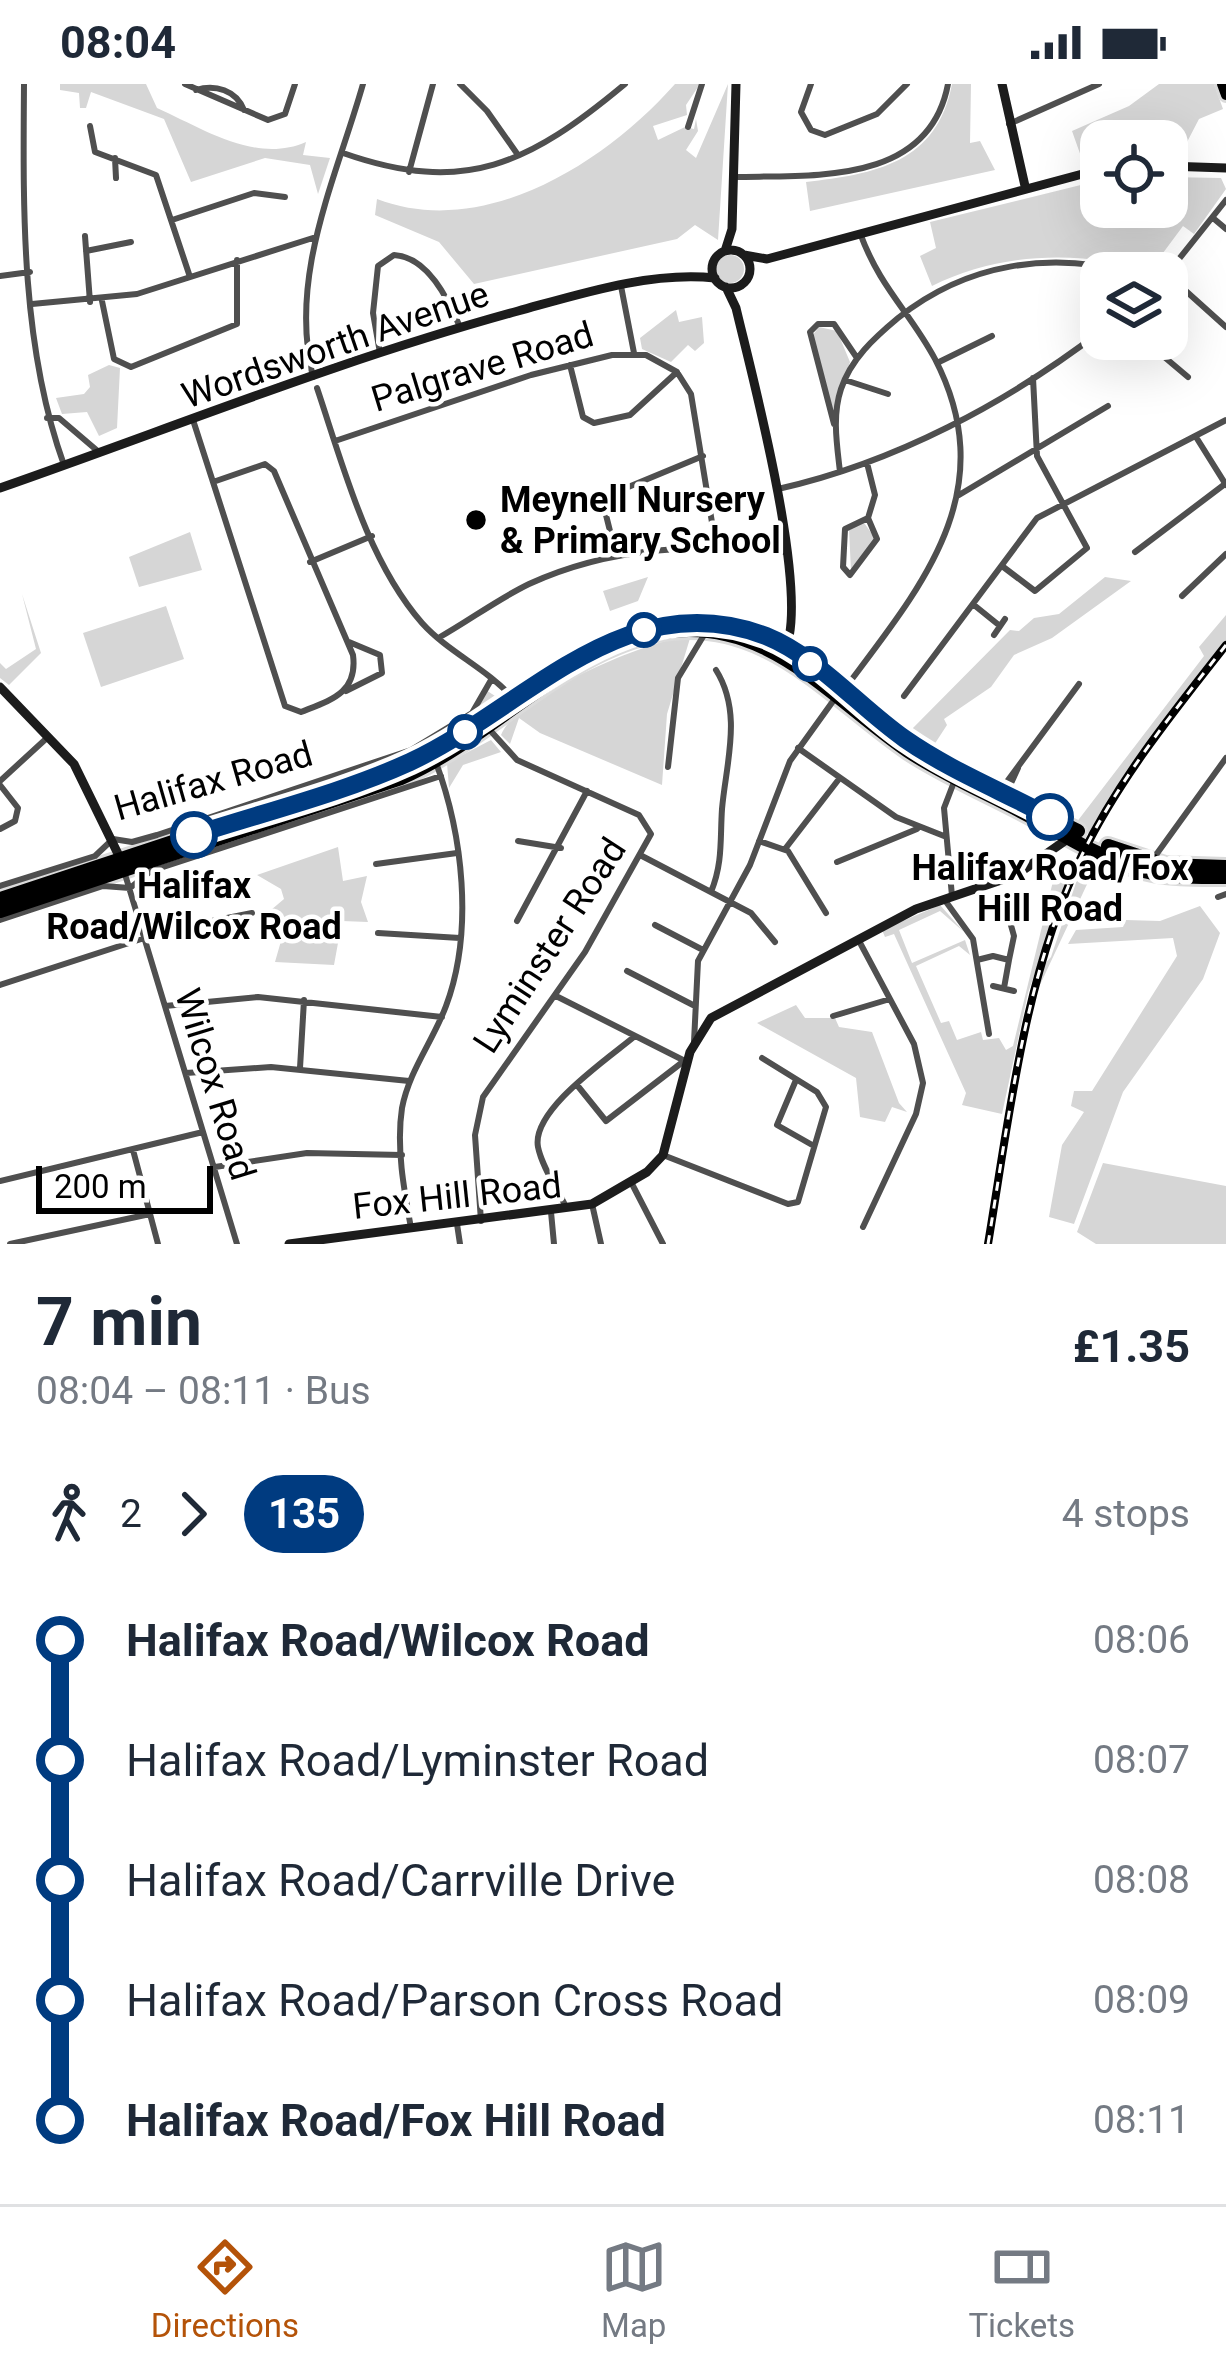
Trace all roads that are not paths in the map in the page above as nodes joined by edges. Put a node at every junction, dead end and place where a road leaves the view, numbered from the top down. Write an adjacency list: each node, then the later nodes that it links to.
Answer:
1 (24, 84): 48 (street)
2 (185, 84): 3 (street)
3 (295, 84)
4 (363, 84): 20 (street)
5 (433, 84): 25 (street)
6 (460, 84): 21 (street)
7 (625, 84): 21 (street)
8 (702, 84): 19 (street)
9 (736, 84): 27 (street)
10 (812, 84): 11 (street)
11 (907, 84)
12 (948, 84): 27 (street)
13 (1002, 84): 17 (street)
14 (1099, 84): 17 (street)
15 (1222, 84): 16 (main road)
16 (1226, 95)
17 (1009, 125): 29 (street)
18 (90, 127): 22 (street)
19 (688, 127)
20 (344, 153): 25 (street); 38 (street)
21 (518, 155): 25 (street)
22 (115, 158): 28 (street); 33 (street)
23 (1188, 167): 24 (street)
24 (1226, 168)
25 (409, 172)
26 (1080, 174): 29 (street)
27 (735, 177): 35 (street)
28 (116, 178)
29 (1025, 186): 36 (street)
30 (285, 196): 33 (street)
31 (1226, 200): 32 (street)
32 (1214, 218): 34 (street); 42 (street)
33 (172, 220): 51 (street)
34 (1226, 229)
35 (732, 230): 41 (street); 43 (street)
36 (860, 232): 44 (street); 61 (street)
37 (85, 236): 40 (street)
38 (316, 237): 45 (street); 76 (street)
39 (131, 242): 40 (street)
40 (86, 251): 58 (street)
41 (724, 251): 43 (street); 46 (street)
42 (1185, 252)
43 (742, 253): 44 (street); 53 (street)
44 (767, 259): 53 (street)
45 (236, 260): 51 (street); 57 (street)
46 (714, 260): 49 (street, Wordsworth Avenue); 52 (street)
47 (1080, 265): 61 (street)
48 (30, 272): 50 (street); 59 (street)
49 (693, 274): 52 (street, Wordsworth Avenue); 54 (street, Wordsworth Avenue)
50 (0, 276)
51 (190, 278): 57 (street)
52 (715, 278): 55 (street)
53 (745, 279): 55 (street); 60 (street)
54 (621, 286): 62 (street, Wordsworth Avenue); 67 (street)
55 (726, 287): 60 (street)
56 (1188, 293): 63 (street)
57 (102, 301): 58 (street)
58 (90, 302): 59 (street)
59 (32, 304): 79 (street)
60 (736, 308): 95 (street)
61 (903, 314): 68 (street); 70 (street)
62 (460, 327): 66 (street, Wordsworth Avenue); 66 (street)
63 (1226, 327)
64 (992, 336): 70 (street)
65 (1080, 345): 73 (street)
66 (380, 352): 76 (street, Wordsworth Avenue)
67 (634, 352): 71 (street, Palgrave Road); 72 (street, Palgrave Road)
68 (857, 358): 75 (street); 83 (street)
69 (1168, 360): 74 (street)
70 (937, 363): 82 (street)
71 (570, 365): 72 (street); 85 (street, Palgrave Road)
72 (676, 372): 88 (street)
73 (1033, 377): 82 (street); 86 (street)
74 (1188, 377)
75 (845, 380): 77 (street); 83 (street)
76 (315, 382): 80 (street, Wordsworth Avenue); 85 (street)
77 (888, 394)
78 (1108, 406): 86 (street)
79 (47, 418): 87 (street); 90 (street)
80 (194, 420): 87 (street, Wordsworth Avenue); 92 (street)
81 (1226, 421): 84 (street)
82 (956, 422): 89 (street); 96 (street)
83 (836, 428): 91 (street)
84 (1196, 436): 93 (street); 97 (street)
85 (335, 440): 99 (street)
86 (1035, 448): 96 (street); 97 (street)
87 (100, 453): 90 (street, Wordsworth Avenue)
88 (704, 456): 100 (street); 104 (street)
89 (867, 463): 91 (street); 98 (street)
90 (64, 465): 94 (street, Wordsworth Avenue)
91 (840, 472): 95 (street)
92 (213, 482): 105 (street); 118 (street)
93 (1226, 484): 102 (street)
94 (0, 488)
95 (776, 489): 101 (street)
96 (959, 495): 119 (street)
97 (1064, 503): 106 (street); 106 (street)
98 (868, 518): 98 (street)
99 (372, 536): 105 (street); 110 (street)
100 (716, 547): 101 (street); 104 (street)
101 (786, 552): 113 (street)
102 (1135, 552)
103 (1226, 554): 107 (street)
104 (616, 556): 110 (street)
105 (310, 562): 112 (street)
106 (1002, 566): 108 (street)
107 (1182, 596)
108 (974, 605): 109 (street); 120 (street)
109 (994, 635)
110 (440, 637): 115 (street)
111 (693, 637): 113 (highway, Halifax Road); 121 (highway, Halifax Road); 127 (street)
112 (349, 642): 118 (street); 118 (street)
113 (786, 650): 119 (highway, Halifax Road); 121 (highway, Halifax Road)
114 (716, 670): 152 (street)
115 (491, 680): 121 (street); 137 (street, Halifax Road)
116 (1079, 684): 132 (street)
117 (0, 687): 123 (street)
118 (346, 691)
119 (839, 694): 124 (street); 128 (highway, Halifax Road)
120 (904, 696)
121 (512, 703): 122 (highway, Halifax Road)
122 (485, 725): 126 (highway, Halifax Road); 131 (street, Lyminster Road)
123 (51, 735): 130 (street); 137 (street)
124 (798, 748): 129 (street); 139 (street)
125 (1226, 758): 147 (street)
126 (436, 763): 142 (street); 145 (highway, Halifax Road); 151 (street, Halifax Road)
127 (668, 767)
128 (957, 775): 132 (highway, Halifax Road); 136 (street)
129 (839, 779): 134 (street); 141 (street)
130 (0, 783): 133 (street)
131 (587, 791): 140 (street); 143 (street, Lyminster Road)
132 (1001, 795): 135 (highway, Halifax Road)
133 (0, 829)
134 (916, 829): 136 (street); 144 (street)
135 (1067, 833): 147 (highway, Halifax Road); 153 (street)
136 (944, 836): 153 (street)
137 (113, 839): 145 (street); 150 (street, Halifax Road)
138 (518, 841): 140 (street)
139 (759, 841): 141 (street); 156 (street)
140 (561, 848): 162 (street)
141 (785, 849): 160 (street)
142 (457, 853): 146 (street); 166 (street)
143 (642, 856): 152 (street); 177 (street, Lyminster Road)
144 (836, 862)
145 (122, 864): 151 (street, Wilcox Road); 154 (highway, Halifax Road); 161 (highway, Halifax Road)
146 (376, 864)
147 (1153, 867): 148 (highway); 149 (highway)
148 (1226, 867)
149 (1226, 877)
150 (0, 886)
151 (130, 889): 161 (street, Halifax Road); 165 (street, Wilcox Road)
152 (711, 892): 156 (street)
153 (948, 897): 167 (street); 170 (street)
154 (0, 899)
155 (1015, 901): 157 (street)
156 (730, 902): 168 (street); 169 (street)
157 (1005, 904): 158 (street); 171 (street)
158 (990, 910)
159 (252, 913): 165 (street)
160 (826, 913)
161 (0, 915)
162 (517, 921)
163 (655, 925): 169 (street)
164 (378, 933): 166 (street)
165 (144, 938): 173 (street); 181 (street, Wilcox Road)
166 (460, 938): 183 (street)
167 (858, 938): 178 (street); 186 (street)
168 (775, 943)
169 (703, 950): 180 (street)
170 (977, 960): 171 (street); 184 (street)
171 (1009, 960): 175 (street)
172 (626, 971): 180 (street)
173 (0, 985)
174 (994, 986): 175 (street)
175 (1004, 988): 176 (street)
176 (1014, 991)
177 (555, 995): 185 (street); 206 (street, Lyminster Road)
178 (890, 999): 182 (street); 208 (street)
179 (304, 1000): 181 (street); 183 (street); 189 (street)
180 (693, 1005): 186 (street)
181 (165, 1006): 190 (street, Wilcox Road)
182 (833, 1016)
183 (442, 1017): 192 (street)
184 (989, 1034)
185 (635, 1036): 188 (street); 193 (street)
186 (694, 1042): 188 (street)
187 (762, 1058): 191 (street)
188 (685, 1061): 193 (street); 198 (street)
189 (300, 1070): 190 (street); 192 (street)
190 (185, 1073): 194 (street, Wilcox Road)
191 (796, 1080): 195 (street); 195 (street)
192 (409, 1081): 197 (street)
193 (577, 1085): 203 (street)
194 (203, 1132): 196 (street); 199 (street, Wilcox Road)
195 (814, 1146): 198 (street)
196 (133, 1150): 200 (street); 205 (street)
197 (402, 1155): 199 (street); 209 (street)
198 (663, 1155): 201 (street, Fox Hill Road)
199 (214, 1168): 212 (street, Wilcox Road)
200 (0, 1181)
201 (631, 1183): 202 (street, Fox Hill Road); 217 (street)
202 (592, 1204): 203 (street, Fox Hill Road); 216 (street)
203 (568, 1210): 204 (street, Fox Hill Road)
204 (551, 1212): 206 (street, Fox Hill Road); 215 (street)
205 (150, 1214): 210 (street); 211 (street)
206 (482, 1221): 207 (street, Fox Hill Road)
207 (457, 1223): 209 (street, Fox Hill Road); 214 (street)
208 (863, 1227)
209 (411, 1228): 213 (street, Fox Hill Road)
210 (10, 1244)
211 (158, 1244)
212 (237, 1244)
213 (289, 1244)
214 (460, 1244)
215 (554, 1244)
216 (602, 1244)
217 (663, 1244)

